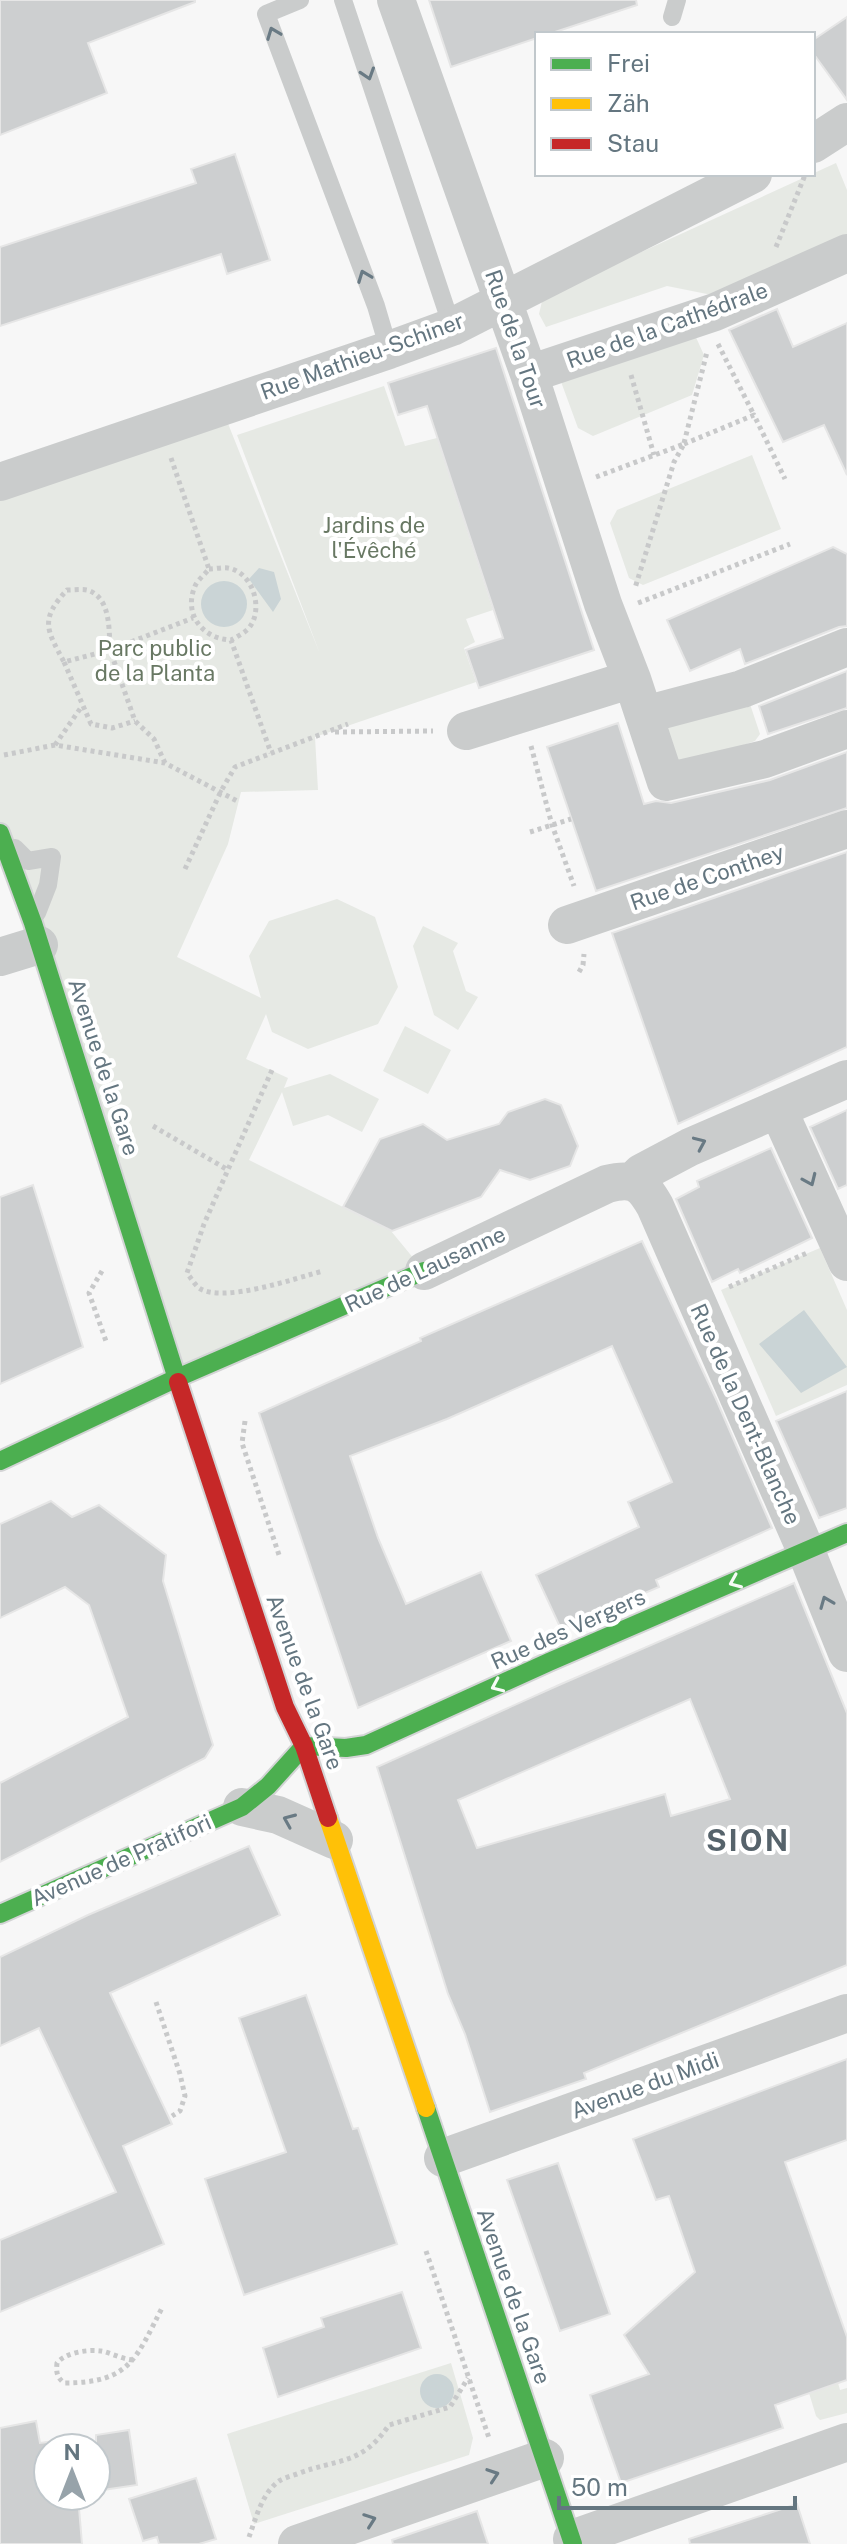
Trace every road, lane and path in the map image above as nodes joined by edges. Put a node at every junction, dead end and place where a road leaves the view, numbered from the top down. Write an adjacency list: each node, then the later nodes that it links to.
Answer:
1 (300, 0): 13 (lane, one-way to 1)
2 (343, 0): 12 (lane, one-way to 12)
3 (396, 0): 10 (street, Rue de la Tour)
4 (847, 122): 5 (street)
5 (815, 143)
6 (749, 176): 10 (street, Rue Mathieu-Schiner)
7 (805, 176): 9 (path)
8 (847, 253): 9 (street, Rue de la Cathédrale)
9 (757, 293): 11 (street, Rue de la Cathédrale)
10 (503, 300): 12 (street, Rue Mathieu-Schiner); 15 (street, Rue de la Tour)
11 (713, 322): 14 (street, Rue de la Cathédrale); 16 (path); 17 (path)
12 (452, 327): 13 (street, Rue Mathieu-Schiner)
13 (389, 350): 21 (street, Rue Mathieu-Schiner)
14 (598, 352): 15 (street, Rue de la Cathédrale); 19 (path)
15 (529, 374): 22 (street, Rue de la Tour)
16 (754, 415): 17 (path); 20 (path)
17 (684, 444): 19 (path); 26 (path)
18 (169, 452): 24 (path)
19 (654, 455): 22 (path)
20 (785, 479)
21 (0, 482)
22 (567, 488): 26 (street, Rue de la Tour)
23 (790, 544): 26 (path)
24 (209, 569): 25 (path); 27 (path)
25 (193, 618): 27 (path); 29 (path)
26 (620, 620): 31 (street, Rue de la Tour)
27 (231, 640): 41 (path)
28 (847, 647): 34 (street)
29 (110, 650): 30 (path); 30 (path); 35 (path)
30 (64, 662): 32 (path)
31 (632, 679): 33 (street); 34 (street, Rue de la Tour)
32 (83, 705): 35 (path); 40 (path)
33 (522, 714): 38 (street); 47 (path)
34 (644, 715): 37 (street, Rue de la Tour)
35 (135, 721): 43 (path)
36 (348, 724): 39 (path)
37 (847, 729)
38 (466, 731): 39 (path)
39 (330, 732): 41 (path)
40 (55, 745): 42 (path); 43 (path)
41 (271, 753): 44 (path)
42 (4, 755)
43 (165, 763): 44 (path)
44 (221, 791): 45 (path); 51 (path)
45 (239, 802)
46 (571, 819): 47 (path)
47 (552, 825): 50 (path); 52 (path)
48 (847, 829): 53 (street, Rue de Conthey)
49 (0, 832): 54 (street, Avenue de la Gare); 54 (lane)
50 (530, 832)
51 (185, 869)
52 (573, 883)
53 (567, 925)
54 (36, 934): 55 (street); 70 (street, Avenue de la Gare)
55 (0, 957)
56 (583, 965): 57 (path)
57 (579, 972)
58 (272, 1070): 63 (path)
59 (847, 1079): 60 (street, Rue de Lausanne)
60 (778, 1109): 62 (street, Rue de Lausanne, one-way to 60); 64 (street, one-way to 64)
61 (153, 1126): 63 (path)
62 (636, 1167): 66 (street, Rue de Lausanne); 74 (street, Rue de la Dent-Blanche)
63 (228, 1170): 67 (path)
64 (834, 1255): 68 (path)
65 (102, 1271): 69 (path)
66 (424, 1271): 70 (street, Rue de Lausanne)
67 (248, 1290)
68 (721, 1290)
69 (107, 1344)
70 (177, 1378): 72 (street, Rue de Lausanne); 77 (street, Avenue de la Gare)
71 (245, 1421): 75 (path)
72 (0, 1461)
73 (847, 1533): 74 (street, Rue des Vergers)
74 (806, 1551): 76 (street, Rue de la Dent-Blanche, one-way to 74); 77 (street, Rue des Vergers, one-way to 77)
75 (280, 1558)
76 (847, 1653)
77 (304, 1746): 78 (street, Avenue de Pratifori); 79 (street, Avenue de la Gare)
78 (242, 1807): 79 (street, one-way to 78); 80 (street, Avenue de Pratifori)
79 (334, 1840): 84 (street, Avenue de la Gare)
80 (0, 1914)
81 (156, 2002): 83 (path)
82 (847, 2013): 84 (street, Avenue du Midi)
83 (172, 2116)
84 (443, 2158): 91 (street, Avenue de la Gare)
85 (426, 2251): 88 (path)
86 (163, 2306): 87 (path)
87 (133, 2360): 87 (path)
88 (468, 2378): 89 (path); 92 (path)
89 (489, 2438)
90 (847, 2442): 93 (street)
91 (545, 2458): 93 (street, Avenue de la Gare); 94 (street, one-way to 91)
92 (249, 2537)
93 (573, 2541)
94 (297, 2544)

